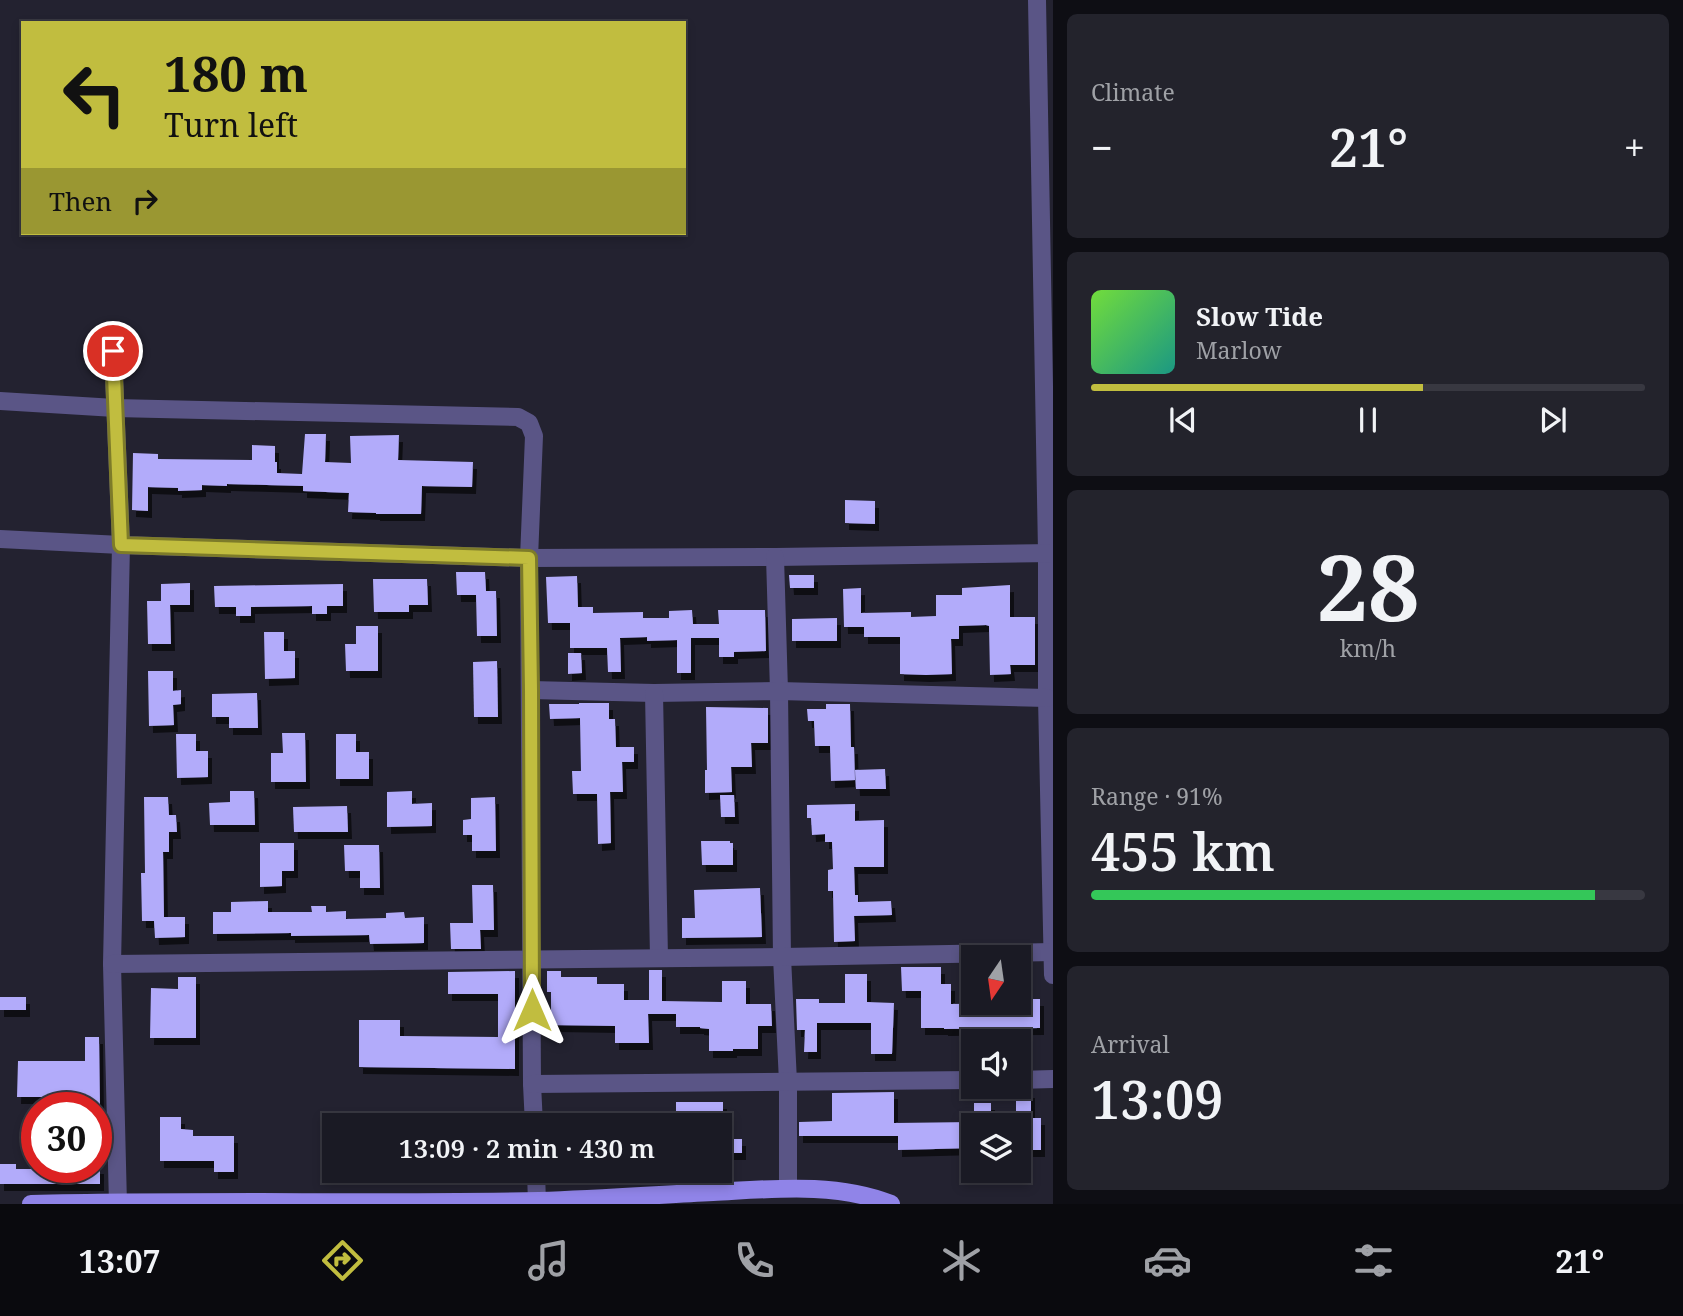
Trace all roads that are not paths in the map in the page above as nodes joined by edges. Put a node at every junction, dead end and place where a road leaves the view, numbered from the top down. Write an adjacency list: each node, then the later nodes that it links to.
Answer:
1 (1037, 0): 7 (street)
2 (113, 351): 4 (street)
3 (0, 401): 4 (street)
4 (115, 408): 6 (street); 9 (street)
5 (0, 539): 6 (street)
6 (121, 545): 9 (street); 19 (street)
7 (1050, 552): 8 (street); 13 (street)
8 (775, 557): 9 (street); 11 (street)
9 (529, 558): 10 (street)
10 (531, 690): 12 (street); 18 (street)
11 (779, 691): 12 (street); 13 (street); 16 (street)
12 (654, 693): 17 (street)
13 (1048, 698): 14 (street)
14 (1051, 809): 15 (street)
15 (1052, 952): 16 (street); 20 (street)
16 (782, 957): 17 (street); 24 (street)
17 (659, 958): 18 (street)
18 (531, 960): 19 (street); 25 (street)
19 (112, 964): 30 (street)
20 (1053, 975)
21 (1053, 1079): 23 (street)
22 (961, 1080): 24 (street)
23 (1031, 1080)
24 (788, 1082): 25 (street); 28 (street)
25 (533, 1084): 26 (street)
26 (534, 1113)
27 (536, 1183): 32 (street)
28 (788, 1188): 29 (main road); 32 (main road)
29 (812, 1197): 34 (main road)
30 (118, 1203): 31 (main road); 33 (main road)
31 (356, 1203): 32 (main road)
32 (537, 1203)
33 (31, 1204)
34 (891, 1204)

